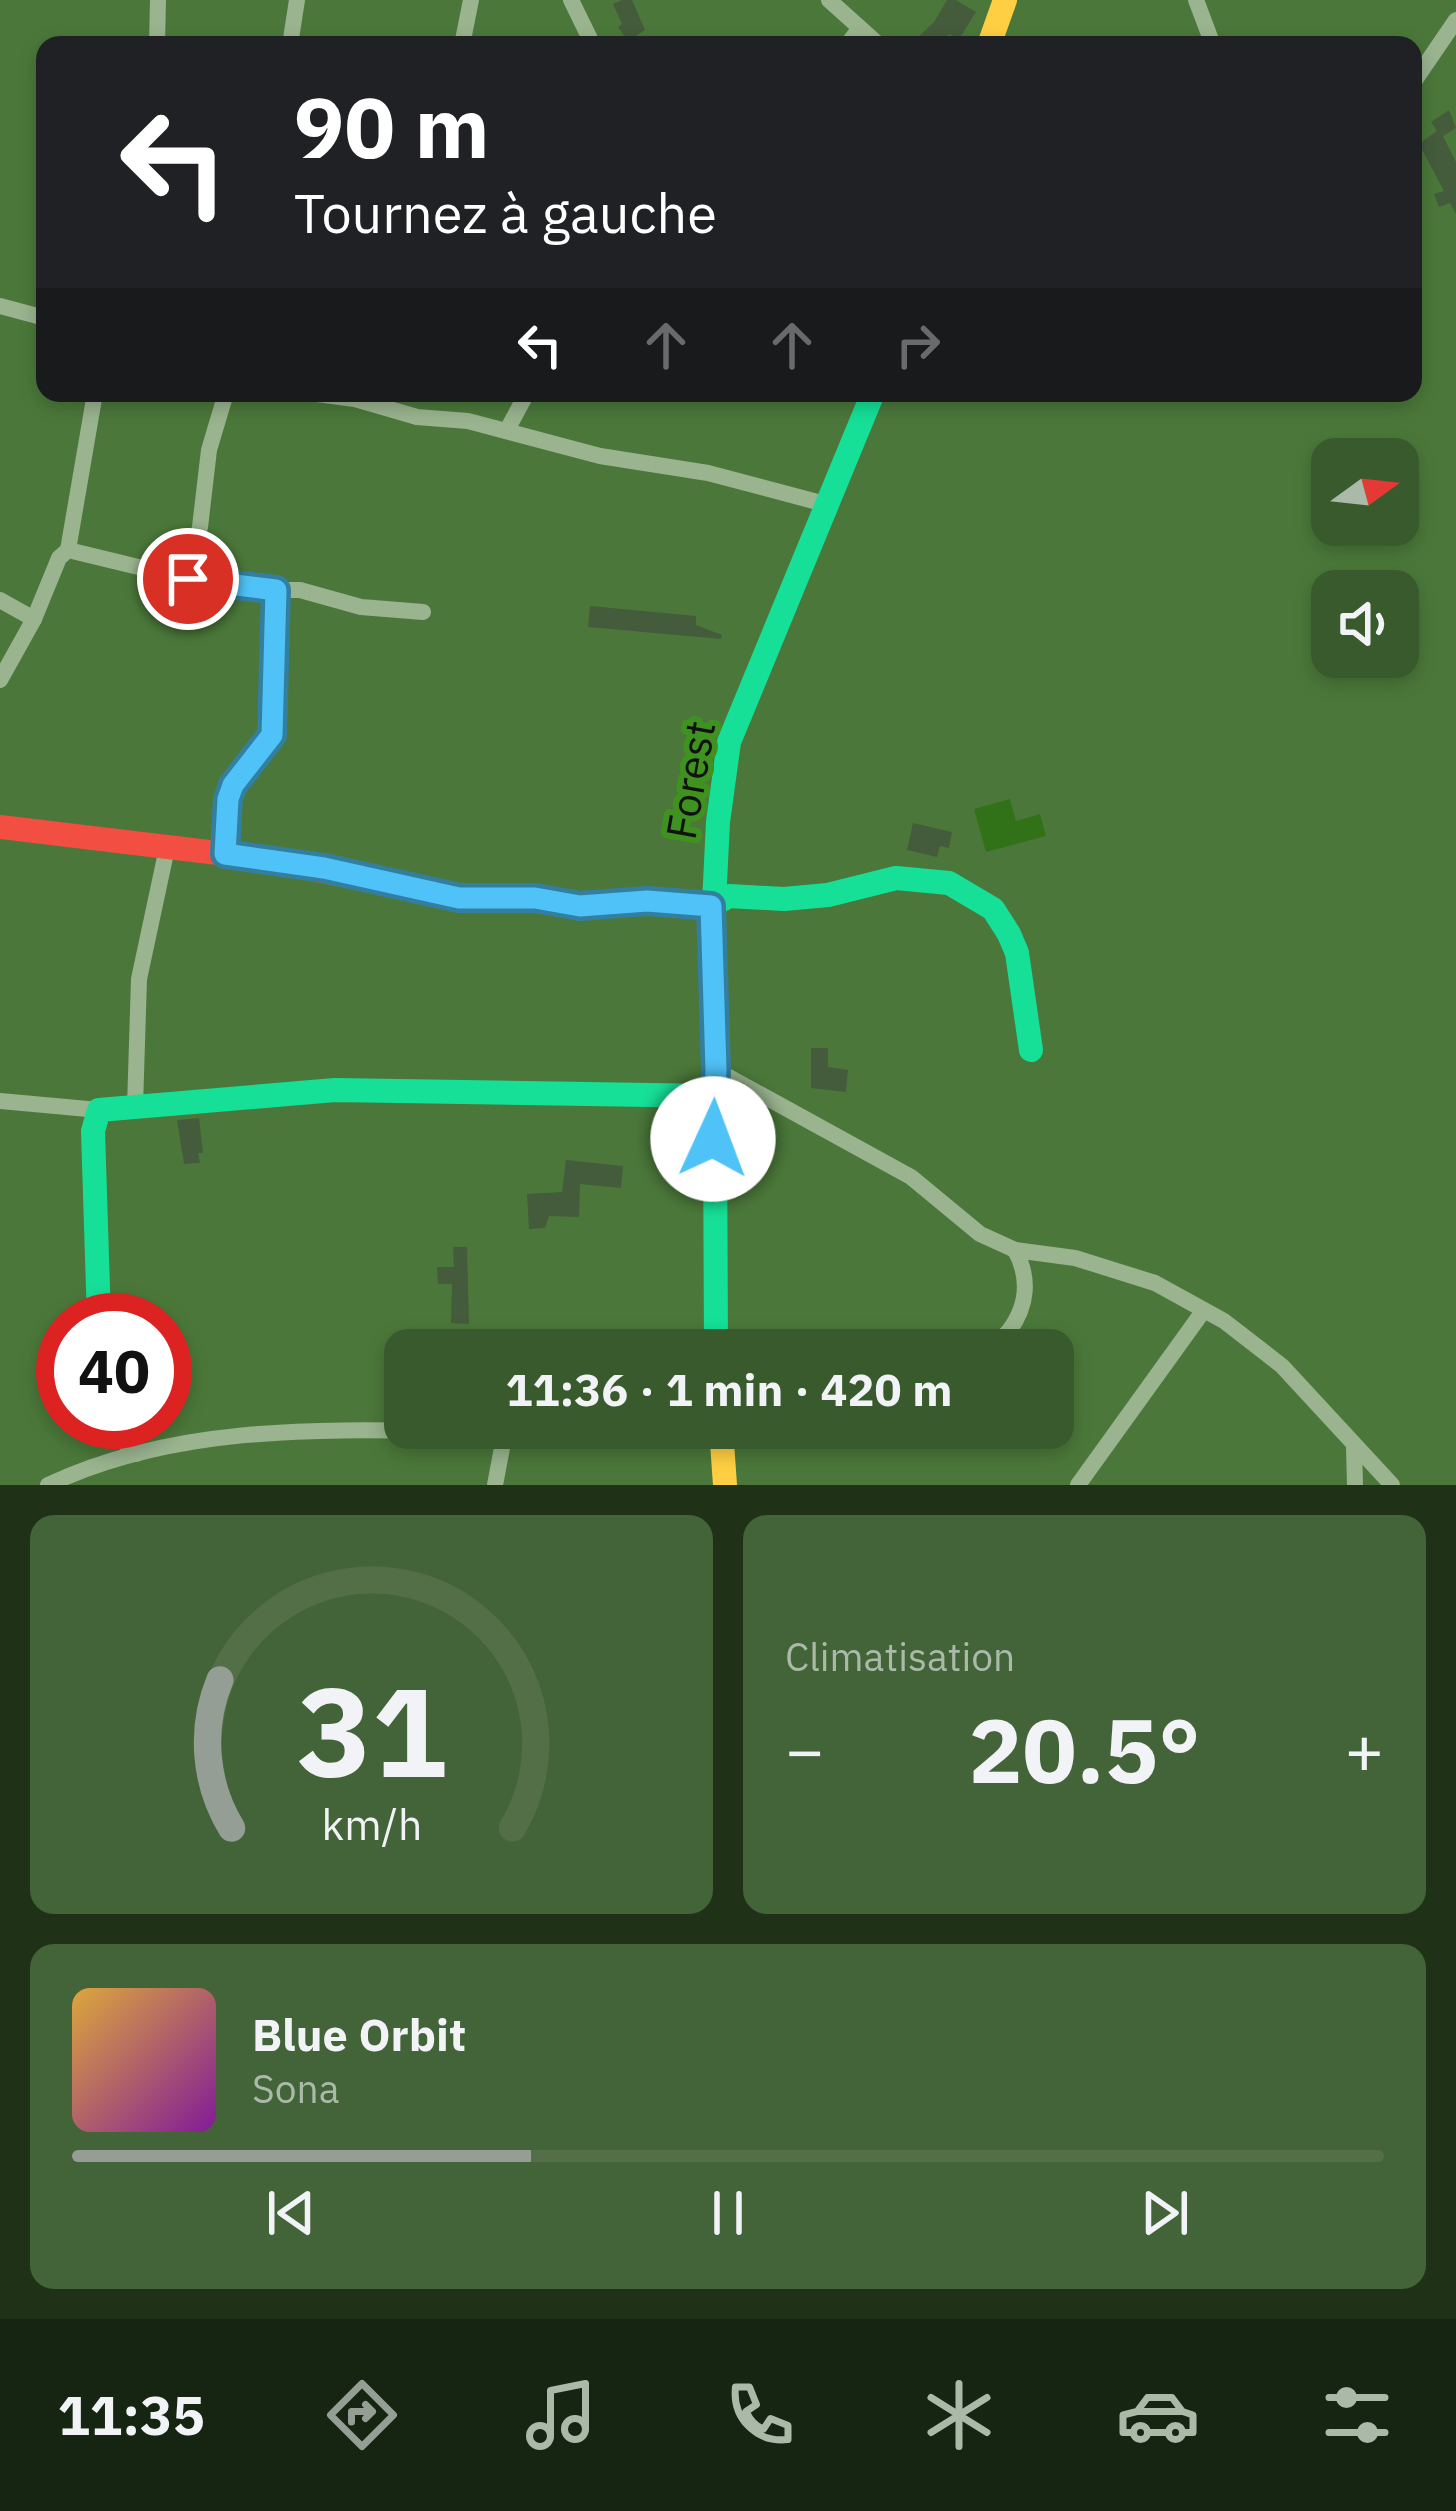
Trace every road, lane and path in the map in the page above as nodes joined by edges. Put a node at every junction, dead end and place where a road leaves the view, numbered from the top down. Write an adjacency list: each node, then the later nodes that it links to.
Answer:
1 (158, 0): 10 (street)
2 (297, 0): 11 (street)
3 (471, 0): 12 (street)
4 (571, 0): 13 (street)
5 (830, 0): 9 (street)
6 (1005, 0): 16 (street)
7 (1196, 0): 17 (street)
8 (1456, 20): 18 (street)
9 (859, 29): 14 (street); 15 (street)
10 (157, 36)
11 (291, 36)
12 (464, 36)
13 (589, 36)
14 (854, 36)
15 (868, 36)
16 (992, 36)
17 (1210, 36)
18 (1422, 69)
19 (0, 306): 20 (street)
20 (36, 316)
21 (93, 402): 28 (street)
22 (223, 402): 29 (street)
23 (373, 402): 26 (street)
24 (521, 402): 26 (street)
25 (869, 402): 27 (street, Forest)
26 (507, 430): 27 (street)
27 (826, 504): 38 (street, Forest)
28 (68, 550): 29 (street); 33 (street)
29 (188, 579): 30 (street)
30 (276, 590): 32 (street); 37 (street)
31 (0, 600): 33 (street)
32 (423, 612)
33 (34, 619): 34 (street)
34 (0, 680)
35 (0, 827): 36 (street)
36 (167, 848): 37 (street); 42 (street)
37 (225, 854): 38 (street)
38 (711, 906): 39 (street); 40 (street, Forest)
39 (1031, 1049)
40 (715, 1083): 42 (street); 44 (street); 47 (street, Forest)
41 (0, 1101): 43 (street)
42 (135, 1107): 43 (street)
43 (99, 1110): 45 (street)
44 (1015, 1250): 46 (street); 48 (street)
45 (98, 1293)
46 (1204, 1310): 50 (street); 60 (street)
47 (715, 1329)
48 (1010, 1329)
49 (384, 1431): 55 (street)
50 (1354, 1447): 61 (street); 62 (street)
51 (104, 1449): 56 (street)
52 (132, 1449): 55 (street)
53 (502, 1449): 58 (street)
54 (722, 1449): 59 (street)
55 (136, 1454): 56 (street)
56 (96, 1464): 57 (street)
57 (48, 1485)
58 (495, 1485)
59 (725, 1485)
60 (1078, 1485)
61 (1355, 1485)
62 (1392, 1485)

